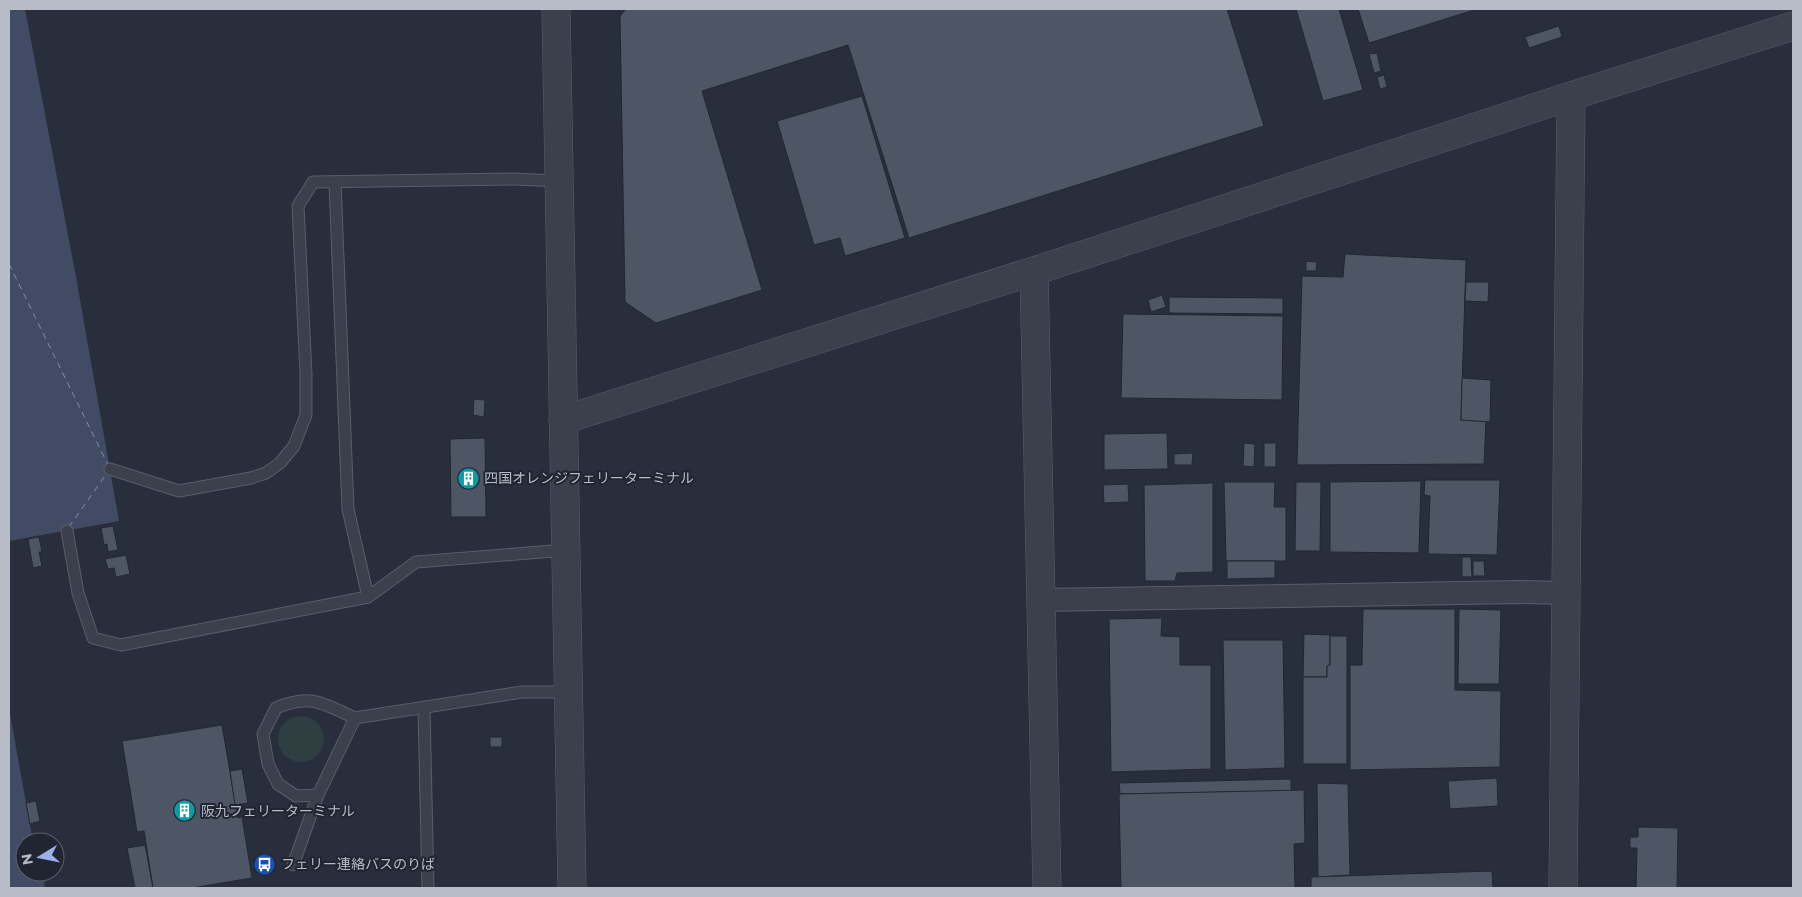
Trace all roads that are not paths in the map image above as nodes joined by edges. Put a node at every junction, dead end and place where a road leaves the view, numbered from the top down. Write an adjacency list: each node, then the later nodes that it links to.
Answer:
1 (556, 9): 4 (street)
2 (1793, 26): 3 (street)
3 (1571, 96): 6 (street); 11 (street)
4 (558, 181): 5 (lane); 7 (street)
5 (335, 182): 8 (lane); 12 (lane)
6 (1034, 271): 7 (street); 13 (street)
7 (563, 420): 10 (street)
8 (110, 469)
9 (67, 530): 12 (lane)
10 (566, 550): 12 (lane); 14 (street)
11 (1566, 593): 13 (street); 22 (street)
12 (368, 598)
13 (1041, 600): 21 (street)
14 (568, 692): 15 (lane); 20 (street)
15 (424, 708): 16 (lane); 19 (lane)
16 (356, 718): 17 (lane); 17 (lane)
17 (318, 795): 18 (lane)
18 (293, 865)
19 (428, 888)
20 (572, 888)
21 (1047, 888)
22 (1563, 888)

